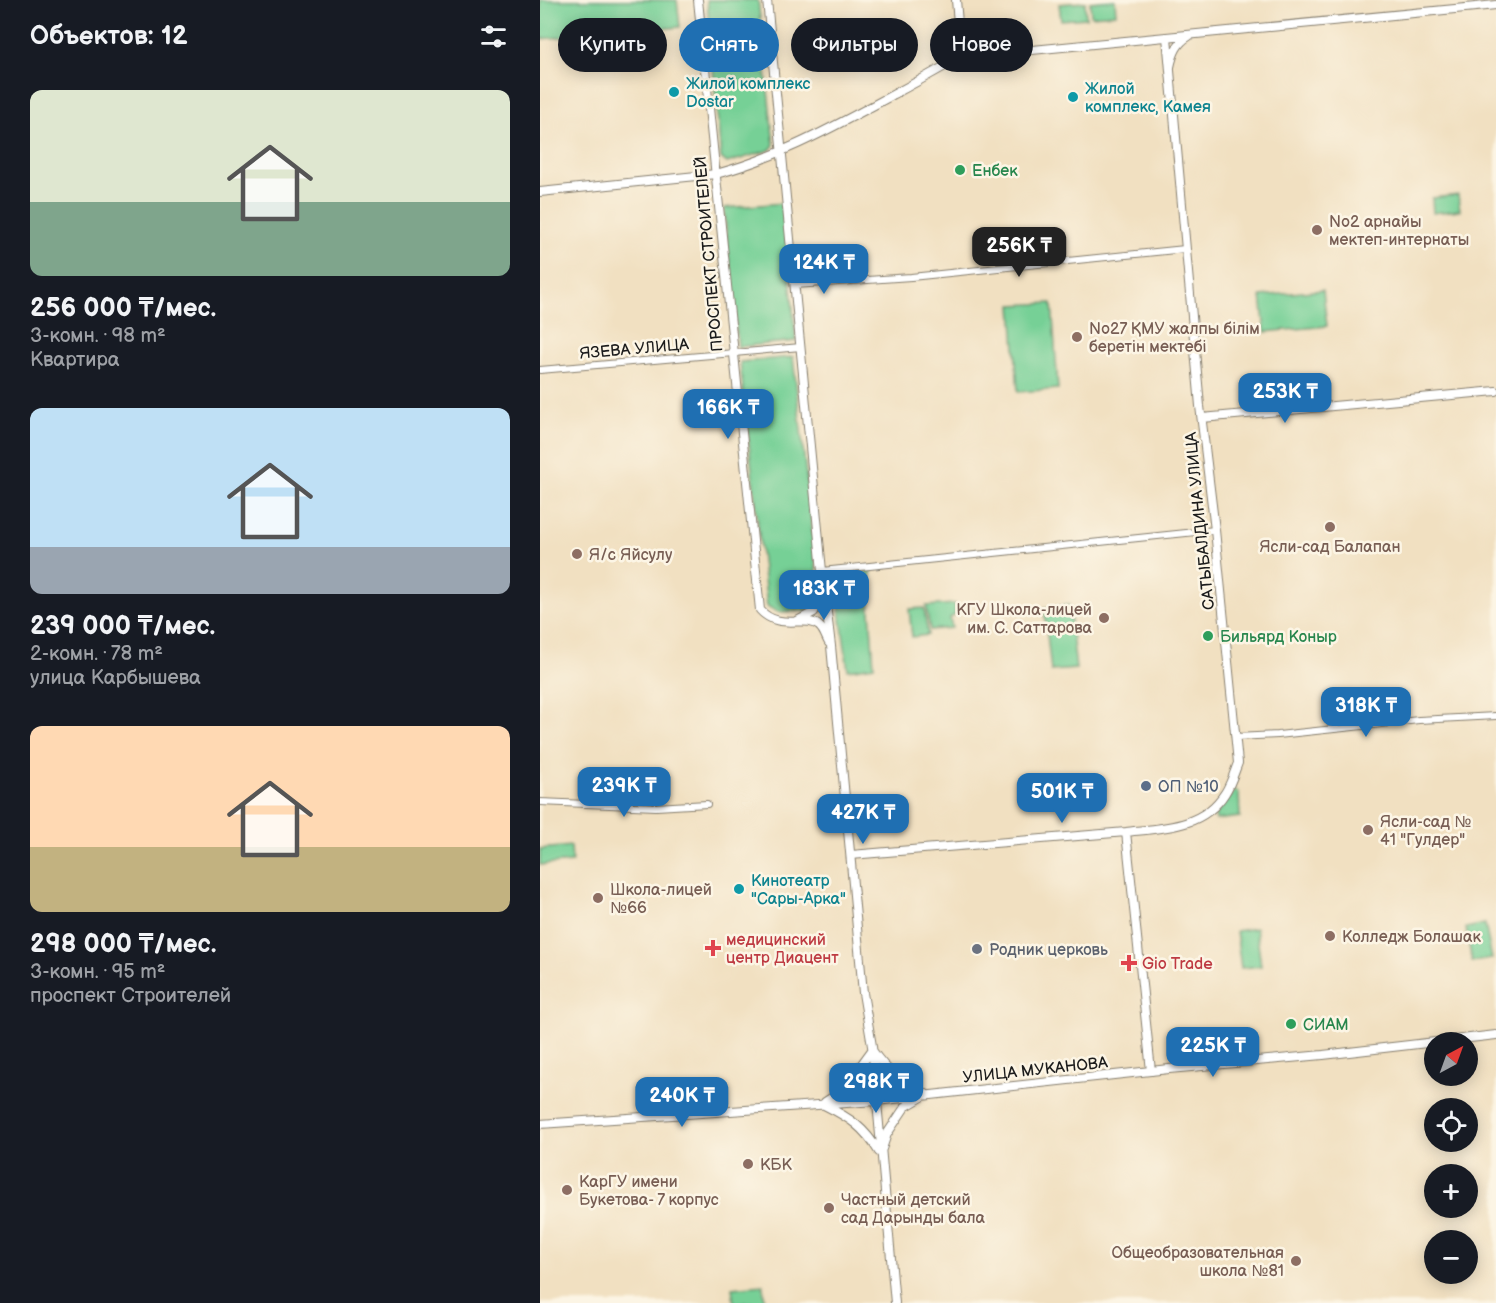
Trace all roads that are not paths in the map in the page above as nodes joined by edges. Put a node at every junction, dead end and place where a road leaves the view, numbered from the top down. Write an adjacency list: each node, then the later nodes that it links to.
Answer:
1 (698, 0): 12 (main road, ПРОСПЕКТ СТРОИТЕЛЕЙ)
2 (767, 0): 11 (main road)
3 (956, 0): 5 (main road)
4 (1496, 5): 6 (main road)
5 (958, 18)
6 (1193, 34): 7 (main road); 9 (main road)
7 (1167, 37): 8 (main road); 9 (street, САТЫБАЛДИНА УЛИЦА)
8 (1033, 50)
9 (1170, 67): 14 (street, САТЫБАЛДИНА УЛИЦА)
10 (934, 72): 11 (main road)
11 (782, 152): 12 (main road); 15 (main road)
12 (716, 174): 13 (street); 17 (main road, ПРОСПЕКТ СТРОИТЕЛЕЙ)
13 (540, 192)
14 (1185, 249): 15 (street); 20 (street, САТЫБАЛДИНА УЛИЦА)
15 (795, 285): 16 (main road)
16 (801, 347): 17 (street, ЯЗЕВА УЛИЦА); 22 (main road)
17 (732, 353): 18 (street, ЯЗЕВА УЛИЦА); 24 (main road, ПРОСПЕКТ СТРОИТЕЛЕЙ)
18 (540, 370)
19 (1496, 391): 20 (street)
20 (1202, 418): 21 (street, САТЫБАЛДИНА УЛИЦА)
21 (1215, 530): 22 (street); 27 (street, САТЫБАЛДИНА УЛИЦА)
22 (822, 571): 23 (main road)
23 (825, 592): 24 (main road); 25 (main road)
24 (794, 622): 25 (main road, ПРОСПЕКТ СТРОИТЕЛЕЙ)
25 (831, 646): 31 (main road)
26 (1496, 716): 27 (street)
27 (1235, 737): 30 (street, САТЫБАЛДИНА УЛИЦА)
28 (540, 802): 29 (street)
29 (707, 804)
30 (1126, 832): 31 (street, САТЫБАЛДИНА УЛИЦА); 34 (street)
31 (851, 855): 33 (main road)
32 (1496, 1035): 34 (main road, УЛИЦА МУКАНОВА)
33 (872, 1050): 35 (main road); 36 (main road); 37 (main road)
34 (1151, 1071): 35 (main road, УЛИЦА МУКАНОВА)
35 (927, 1095): 36 (main road, УЛИЦА МУКАНОВА); 39 (main road)
36 (876, 1101): 37 (main road, УЛИЦА МУКАНОВА); 39 (main road)
37 (822, 1104): 38 (main road, УЛИЦА МУКАНОВА); 39 (main road)
38 (540, 1124)
39 (880, 1155): 40 (main road)
40 (896, 1303)

